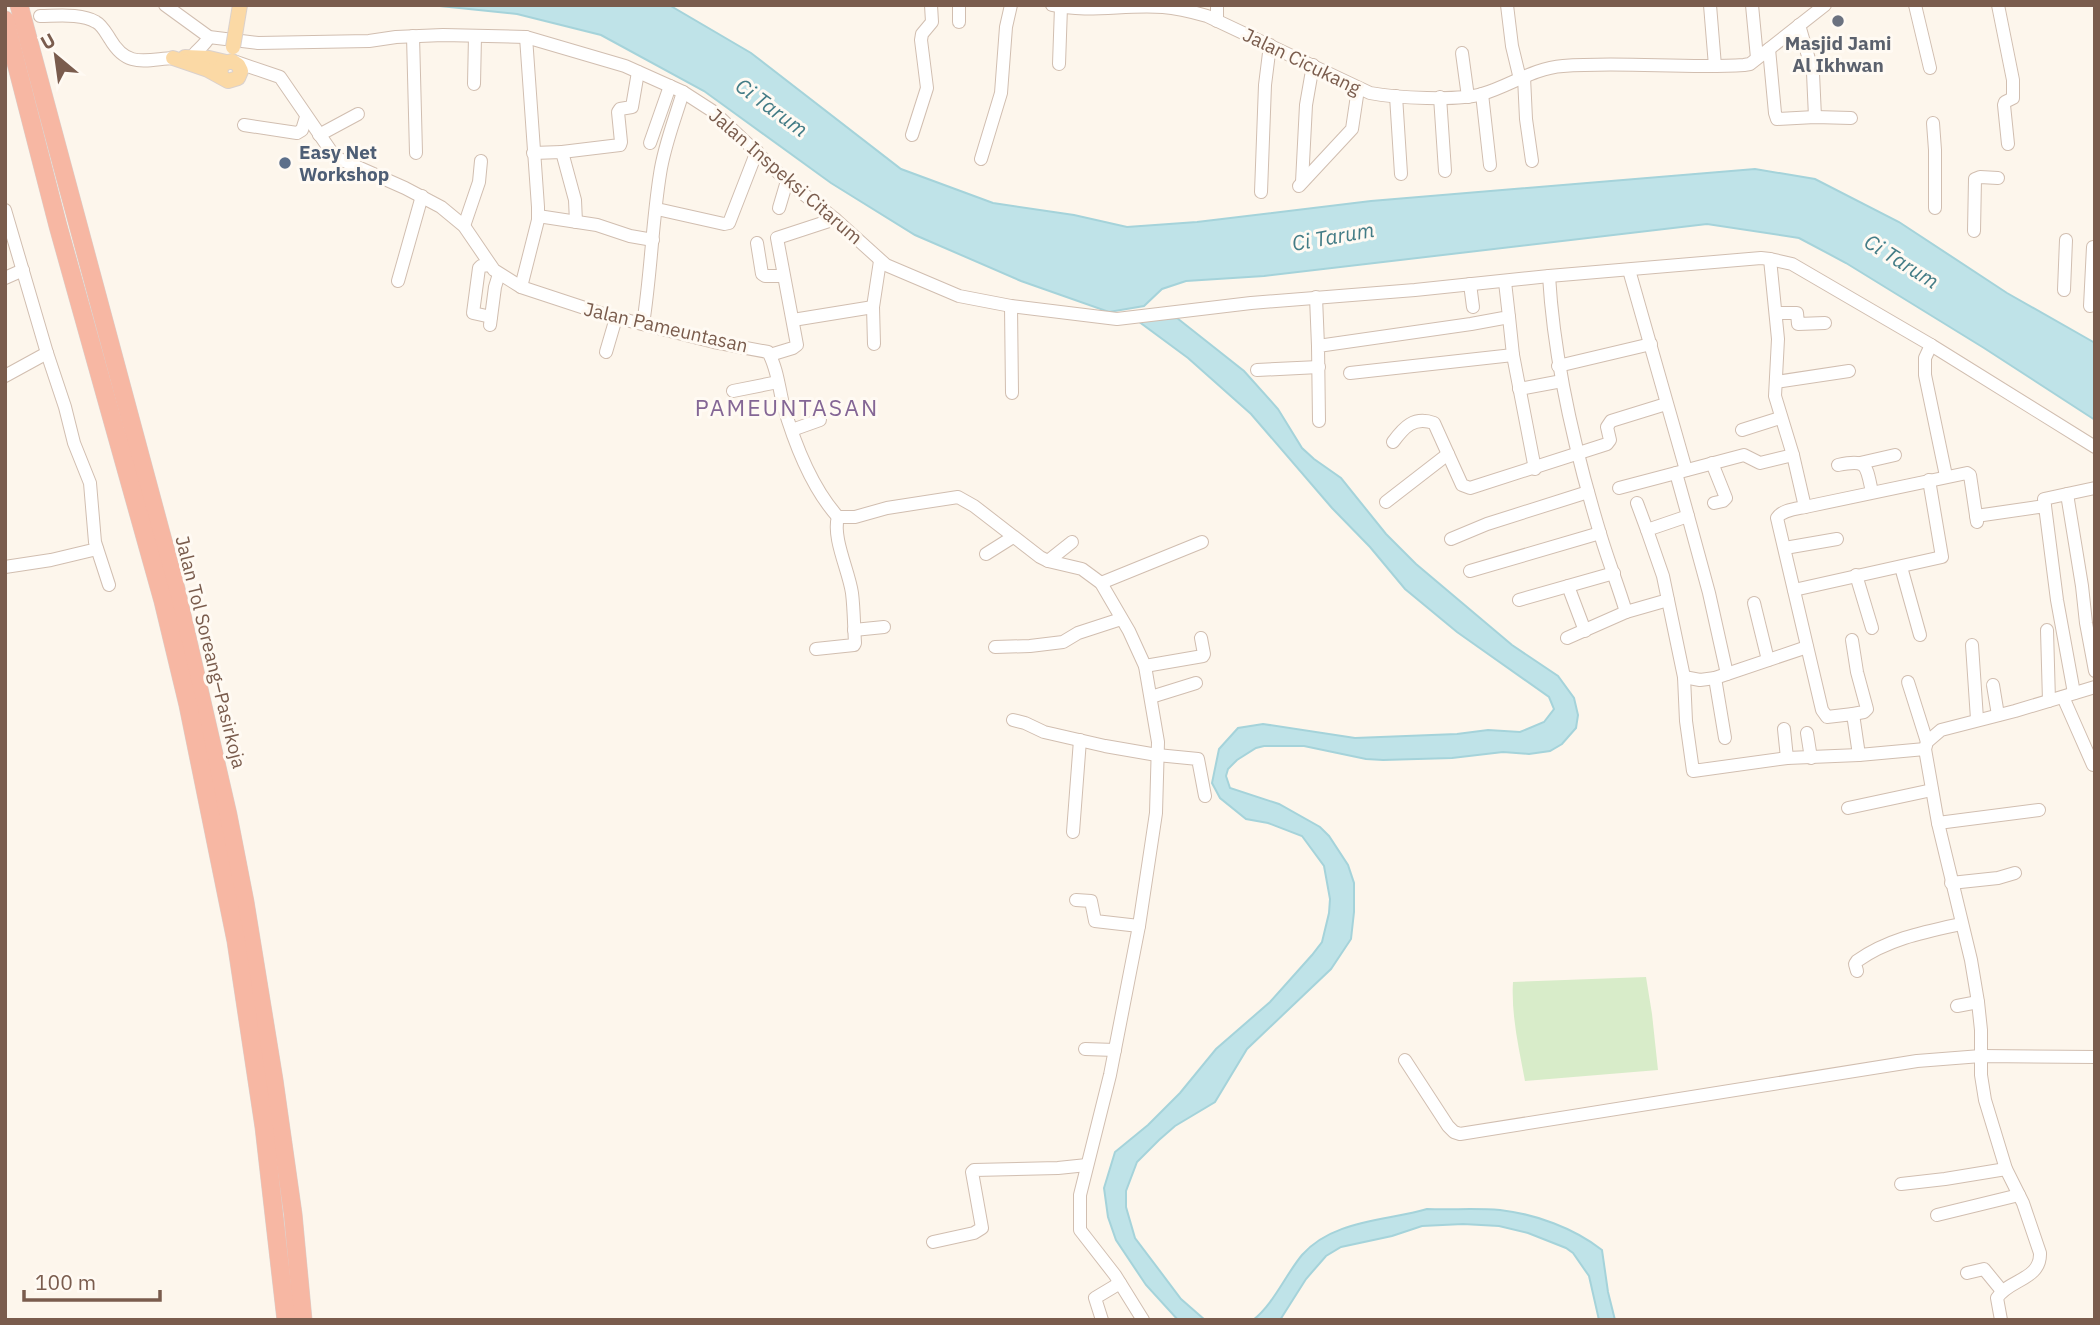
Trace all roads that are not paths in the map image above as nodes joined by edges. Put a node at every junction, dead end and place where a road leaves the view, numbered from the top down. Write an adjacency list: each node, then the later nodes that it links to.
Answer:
1 (19, 5): 254 (highway, Jalan Tol Soreang–Pasirkoja)
2 (164, 5): 23 (street, Jalan Inspeksi Citarum)
3 (240, 5): 29 (main road, bridge)
4 (931, 5): 56 (street)
5 (959, 5): 19 (street)
6 (1011, 5): 63 (street)
7 (1217, 5): 18 (street)
8 (1507, 5): 40 (street)
9 (1710, 5): 34 (street)
10 (1752, 5): 30 (street)
11 (1914, 5): 35 (street)
12 (1998, 5): 58 (street)
13 (1056, 6): 14 (street, Jalan Cicukang); 32 (street)
14 (1164, 6): 18 (street, Jalan Cicukang)
15 (1822, 6): 20 (street, Jalan Cicukang)
16 (40, 16): 28 (street)
17 (5, 20): 253 (highway, Jalan Tol Soreang–Pasirkoja)
18 (1217, 21): 25 (street, Jalan Cicukang)
19 (960, 22)
20 (1800, 25): 26 (street, Jalan Cicukang); 51 (street)
21 (414, 36): 22 (street, Jalan Inspeksi Citarum); 23 (street, Jalan Inspeksi Citarum); 61 (street)
22 (475, 36): 24 (street, Jalan Inspeksi Citarum); 41 (street)
23 (209, 37): 31 (street)
24 (526, 37): 37 (street, Jalan Inspeksi Citarum); 62 (street)
25 (1270, 44): 33 (street, Jalan Cicukang); 71 (street)
26 (1769, 48): 30 (street, Jalan Cicukang); 51 (street)
27 (1462, 53): 48 (street)
28 (173, 58): 31 (main road)
29 (231, 58): 31 (main road); 36 (street, Jalan Pameuntasan); 38 (main road); 39 (main road)
30 (1757, 58): 34 (street, Jalan Cicukang)
31 (190, 60): 38 (main road)
32 (1059, 64)
33 (1313, 65): 43 (street, Jalan Cicukang); 43 (street)
34 (1715, 66): 40 (street, Jalan Cicukang)
35 (1930, 68)
36 (255, 70): 39 (street); 50 (street, Jalan Pameuntasan)
37 (638, 72): 42 (street, Jalan Inspeksi Citarum); 60 (street)
38 (222, 77): 39 (main road)
39 (238, 78)
40 (1522, 78): 45 (street, Jalan Cicukang); 65 (street)
41 (474, 84)
42 (670, 86): 44 (street, Jalan Inspeksi Citarum); 57 (street)
43 (1359, 89): 46 (street, Jalan Cicukang)
44 (683, 92): 59 (street, Jalan Inspeksi Citarum); 75 (street)
45 (1482, 94): 48 (street, Jalan Cicukang); 66 (street)
46 (1396, 96): 47 (street, Jalan Cicukang); 68 (street)
47 (1440, 97): 48 (street, Jalan Cicukang); 67 (street)
48 (1468, 97)
49 (358, 114): 55 (street)
50 (306, 117): 54 (street); 55 (street, Jalan Pameuntasan)
51 (1815, 117): 52 (street)
52 (1851, 118)
53 (1933, 123): 74 (street)
54 (244, 125)
55 (319, 135): 72 (street, Jalan Pameuntasan)
56 (912, 135)
57 (650, 143)
58 (2008, 144)
59 (757, 151): 70 (street, Jalan Inspeksi Citarum); 75 (street)
60 (562, 152): 62 (street); 79 (street)
61 (416, 153)
62 (533, 153): 77 (street)
63 (981, 159)
64 (481, 161): 80 (street)
65 (1532, 161)
66 (1490, 165)
67 (1445, 171)
68 (1401, 174)
69 (1998, 178): 81 (street)
70 (787, 181): 73 (street); 78 (street, Jalan Inspeksi Citarum)
71 (1261, 192)
72 (422, 197): 80 (street, Jalan Pameuntasan); 94 (street)
73 (779, 208)
74 (1935, 208)
75 (657, 209): 82 (street)
76 (5, 210): 88 (street)
77 (538, 216): 79 (street); 97 (street)
78 (835, 219): 87 (street, Jalan Inspeksi Citarum); 91 (street)
79 (576, 222): 82 (street)
80 (464, 226): 89 (street, Jalan Pameuntasan)
81 (1974, 231)
82 (653, 240): 109 (street)
83 (2066, 240): 98 (street)
84 (757, 243): 91 (street)
85 (2093, 247): 101 (street)
86 (1770, 258): 90 (street, Jalan Inspeksi Citarum); 104 (street); 112 (street)
87 (880, 261): 100 (street, Jalan Inspeksi Citarum); 102 (street)
88 (23, 270): 93 (street); 115 (street)
89 (495, 270): 89 (street); 97 (street, Jalan Pameuntasan)
90 (1629, 270): 92 (street, Jalan Inspeksi Citarum); 111 (street)
91 (783, 276): 107 (street)
92 (1549, 276): 95 (street, Jalan Inspeksi Citarum); 118 (street)
93 (5, 278)
94 (398, 281)
95 (1505, 282): 96 (street, Jalan Inspeksi Citarum); 106 (street)
96 (1470, 284): 99 (street, Jalan Inspeksi Citarum); 103 (street)
97 (521, 288): 105 (street, Jalan Pameuntasan)
98 (2064, 290)
99 (1316, 298): 100 (street, Jalan Inspeksi Citarum); 113 (street)
100 (1011, 306): 129 (street)
101 (2090, 306)
102 (873, 307): 107 (street); 110 (street)
103 (1473, 307)
104 (1776, 313): 108 (street); 125 (street)
105 (616, 317): 109 (street, Jalan Pameuntasan); 114 (street)
106 (1509, 317): 113 (street); 117 (street)
107 (793, 320): 116 (street)
108 (1825, 323)
109 (642, 324): 116 (street, Jalan Pameuntasan)
110 (874, 344)
111 (1651, 344): 118 (street); 130 (street)
112 (1931, 345): 138 (street); 148 (street)
113 (1318, 346): 119 (street)
114 (606, 352)
115 (47, 353): 123 (street); 169 (street)
116 (770, 355): 126 (street, Jalan Pameuntasan)
117 (1513, 355): 122 (street); 127 (street)
118 (1558, 366): 124 (street)
119 (1319, 367): 120 (street); 133 (street)
120 (1257, 370)
121 (1849, 371): 125 (street)
122 (1350, 373)
123 (5, 376)
124 (1562, 381): 127 (street); 140 (street)
125 (1776, 382): 131 (street)
126 (778, 383): 128 (street); 134 (street, Jalan Pameuntasan)
127 (1519, 389): 146 (street)
128 (733, 391)
129 (1012, 393)
130 (1667, 404): 140 (street); 147 (street)
131 (1780, 418): 135 (street); 141 (street)
132 (820, 420): 134 (street)
133 (1319, 421)
134 (792, 430): 160 (street, Jalan Pameuntasan)
135 (1742, 430)
136 (1930, 432): 148 (street)
137 (1393, 442): 139 (street)
138 (2095, 447)
139 (1448, 454): 146 (street); 154 (street)
140 (1579, 454): 146 (street); 151 (street)
141 (1793, 455): 143 (street); 158 (street)
142 (1895, 456): 144 (street)
143 (1712, 463): 147 (street); 156 (street)
144 (1860, 463): 145 (street); 152 (street)
145 (1838, 465)
146 (1535, 469)
147 (1681, 472): 149 (street); 159 (street)
148 (1938, 478): 152 (street); 157 (street); 173 (street)
149 (1619, 488)
150 (2095, 488): 153 (street)
151 (1588, 492): 162 (street); 164 (street)
152 (1872, 492): 158 (street)
153 (2067, 494): 157 (street); 201 (street)
154 (1386, 502)
155 (1637, 503): 161 (street)
156 (1714, 503)
157 (2045, 506): 208 (street)
158 (1805, 507): 168 (street)
159 (1688, 516): 161 (street); 202 (street)
160 (838, 517): 163 (street); 188 (street)
161 (1647, 530): 182 (street)
162 (1600, 533): 174 (street); 175 (street)
163 (1013, 537): 170 (street); 171 (street)
164 (1451, 539)
165 (1837, 539): 168 (street)
166 (1072, 542): 171 (street)
167 (1202, 542): 177 (street)
168 (1785, 548): 180 (street)
169 (97, 549): 172 (street); 178 (street)
170 (986, 554)
171 (1048, 561): 177 (street)
172 (5, 567)
173 (1901, 567): 176 (street); 191 (street)
174 (1470, 571)
175 (1614, 573): 179 (street); 184 (street)
176 (1856, 575): 180 (street); 187 (street)
177 (1101, 583): 185 (street)
178 (109, 584)
179 (1568, 586): 181 (street); 190 (street)
180 (1794, 590): 197 (street)
181 (1519, 600)
182 (1668, 600): 184 (street); 203 (street)
183 (1754, 603): 199 (street)
184 (1626, 612): 190 (street)
185 (1121, 618): 196 (street); 200 (street)
186 (884, 627): 188 (street)
187 (1872, 628)
188 (854, 630): 198 (street)
189 (2047, 630): 210 (street)
190 (1585, 631): 193 (street)
191 (1920, 635)
192 (1201, 638): 200 (street)
193 (1567, 639)
194 (1852, 640): 211 (street)
195 (1972, 645): 213 (street)
196 (995, 647)
197 (1808, 647): 199 (street); 211 (street)
198 (817, 649)
199 (1768, 660): 202 (street)
200 (1145, 666): 209 (street)
201 (2095, 671)
202 (1721, 676): 203 (street); 217 (street)
203 (1684, 677): 222 (street)
204 (1908, 682): 219 (street)
205 (1196, 684): 209 (street)
206 (1993, 685): 212 (street)
207 (2095, 687): 208 (street)
208 (2068, 695): 210 (street); 224 (street)
209 (1151, 697): 220 (street)
210 (2049, 701): 212 (street)
211 (1853, 714): 221 (street)
212 (1998, 715): 213 (street)
213 (1977, 719): 219 (street)
214 (1013, 720): 218 (street)
215 (1784, 729): 222 (street)
216 (1807, 733): 223 (street)
217 (1725, 738)
218 (1080, 740): 220 (street); 230 (street)
219 (1926, 746): 221 (street); 225 (street)
220 (1157, 755): 226 (street); 235 (street)
221 (1859, 755): 223 (street)
222 (1787, 758): 223 (street)
223 (1811, 758)
224 (2093, 765)
225 (1932, 790): 227 (street); 229 (street)
226 (1205, 796)
227 (1849, 807)
228 (2039, 810): 229 (street)
229 (1938, 823): 232 (street)
230 (1073, 832)
231 (2015, 873): 232 (street)
232 (1951, 883): 234 (street)
233 (1076, 900): 235 (street)
234 (1961, 925): 236 (street); 237 (street)
235 (1139, 926): 240 (street)
236 (1857, 971)
237 (1978, 1002): 238 (street); 241 (street)
238 (1957, 1006)
239 (1086, 1049): 240 (street)
240 (1115, 1050): 244 (street)
241 (1981, 1056): 242 (street); 243 (street); 245 (street)
242 (2095, 1057)
243 (1405, 1060)
244 (1087, 1165): 249 (street); 251 (street)
245 (2006, 1169): 246 (street); 247 (street)
246 (1900, 1184)
247 (2019, 1195): 248 (street); 252 (street)
248 (1937, 1215)
249 (933, 1242)
250 (1967, 1273): 252 (street)
251 (1120, 1283): 255 (street); 256 (street)
252 (2001, 1291): 257 (street)
253 (286, 1320)
254 (303, 1320)
255 (1102, 1320)
256 (1143, 1320)
257 (2001, 1320)

